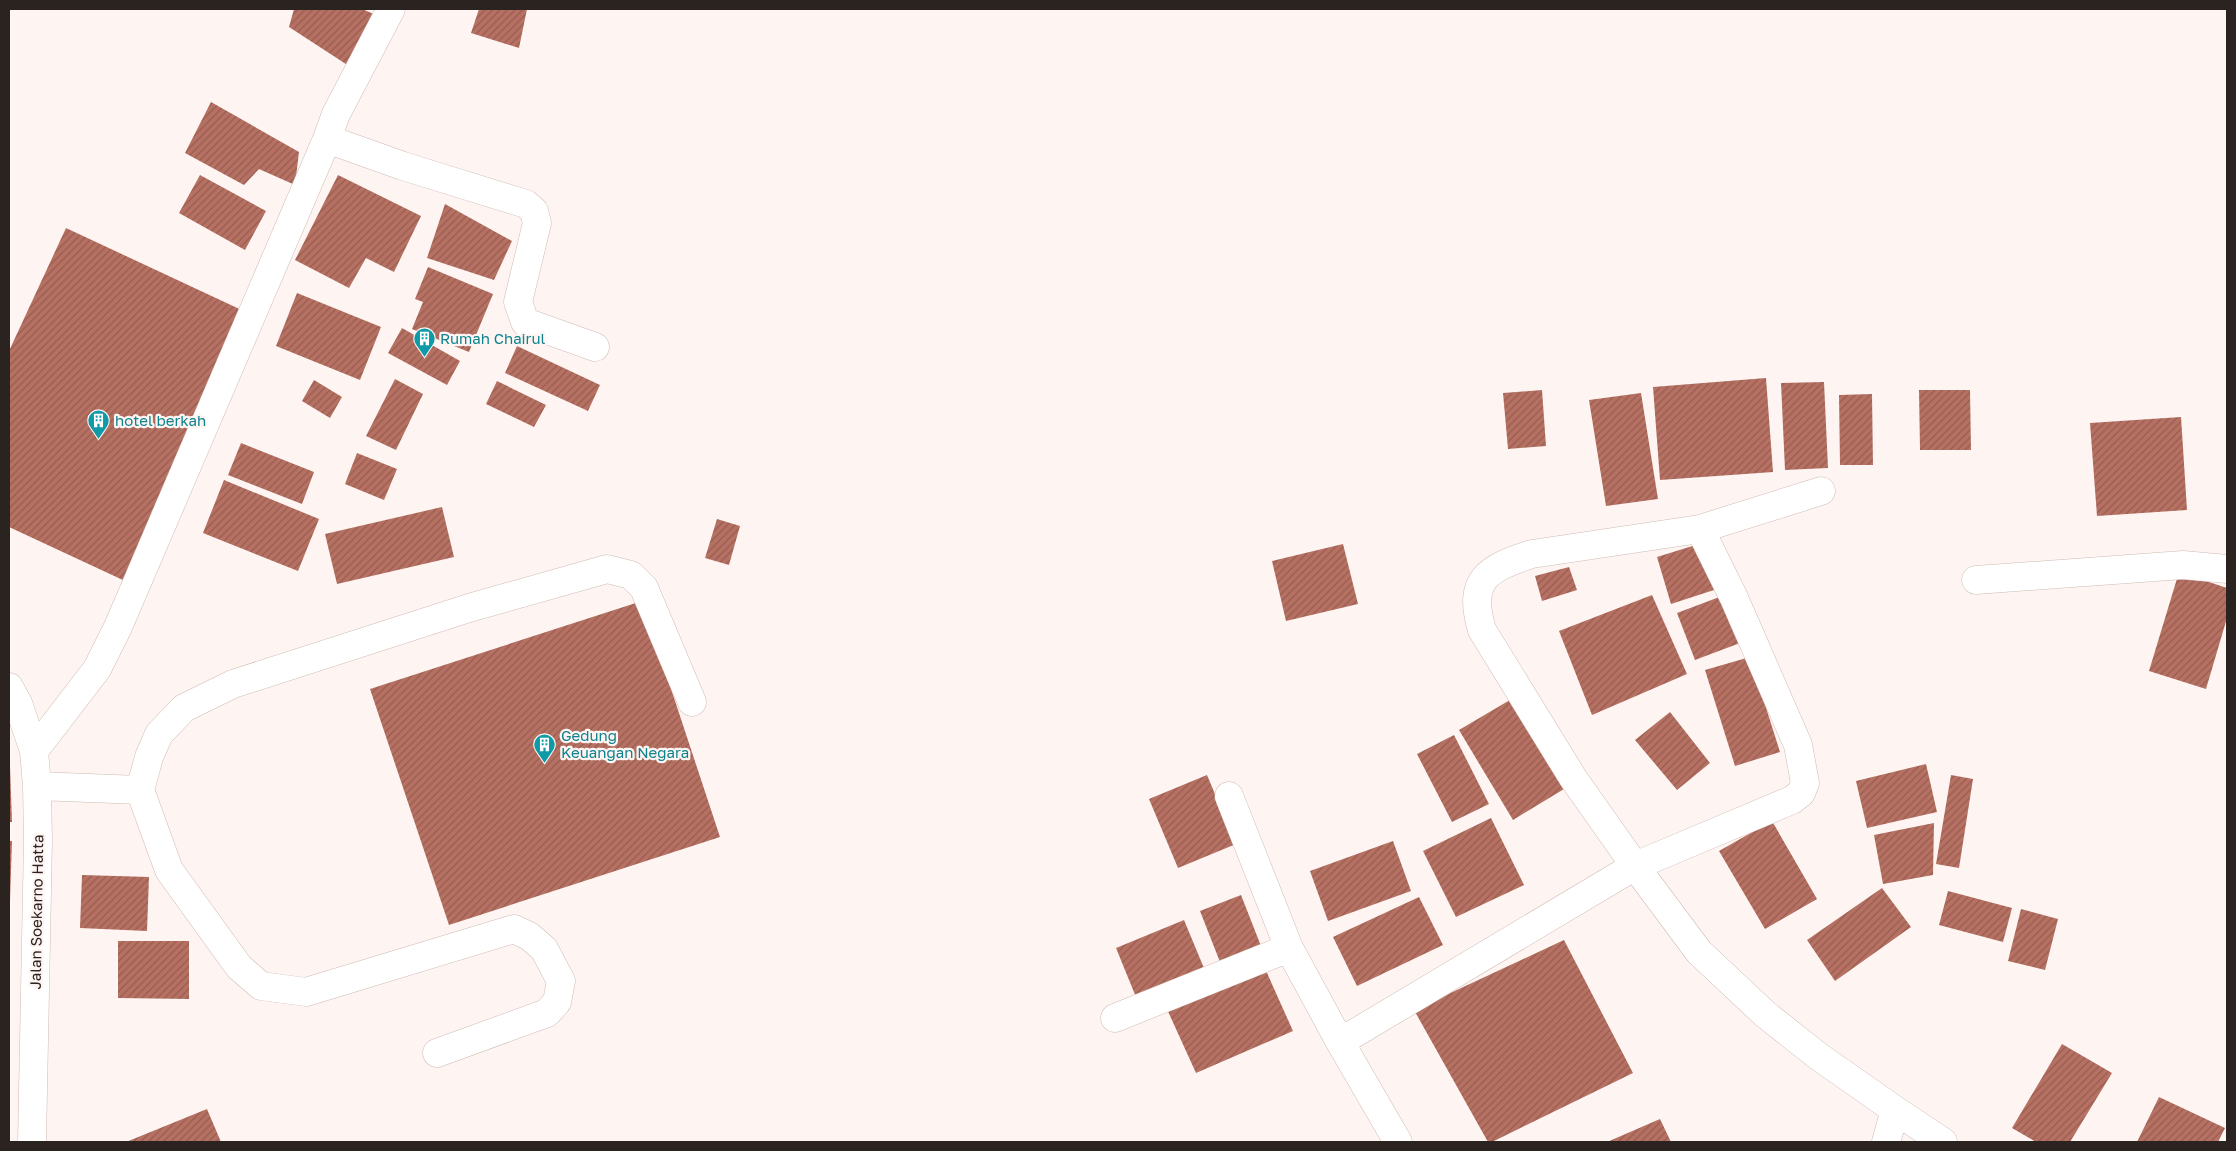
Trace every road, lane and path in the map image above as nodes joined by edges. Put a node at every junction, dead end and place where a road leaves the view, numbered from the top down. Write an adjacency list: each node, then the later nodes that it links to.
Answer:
1 (391, 9): 2 (street)
2 (327, 139): 3 (street); 10 (street)
3 (595, 347)
4 (1821, 491): 5 (street)
5 (1700, 529): 14 (street); 14 (street)
6 (2227, 569): 7 (street)
7 (1976, 580)
8 (9, 687): 10 (street, Jalan Soekarno Hatta)
9 (692, 702): 12 (street)
10 (34, 751): 11 (street, Jalan Soekarno Hatta)
11 (37, 786): 12 (street); 20 (street, Jalan Soekarno Hatta)
12 (140, 790): 18 (street)
13 (1229, 796): 15 (street)
14 (1635, 866): 17 (street); 19 (street)
15 (1289, 948): 16 (street); 17 (street)
16 (1115, 1018)
17 (1340, 1042): 21 (street)
18 (437, 1053)
19 (1895, 1110): 22 (street); 23 (street)
20 (32, 1142)
21 (1398, 1142)
22 (1886, 1142)
23 (1943, 1142)

